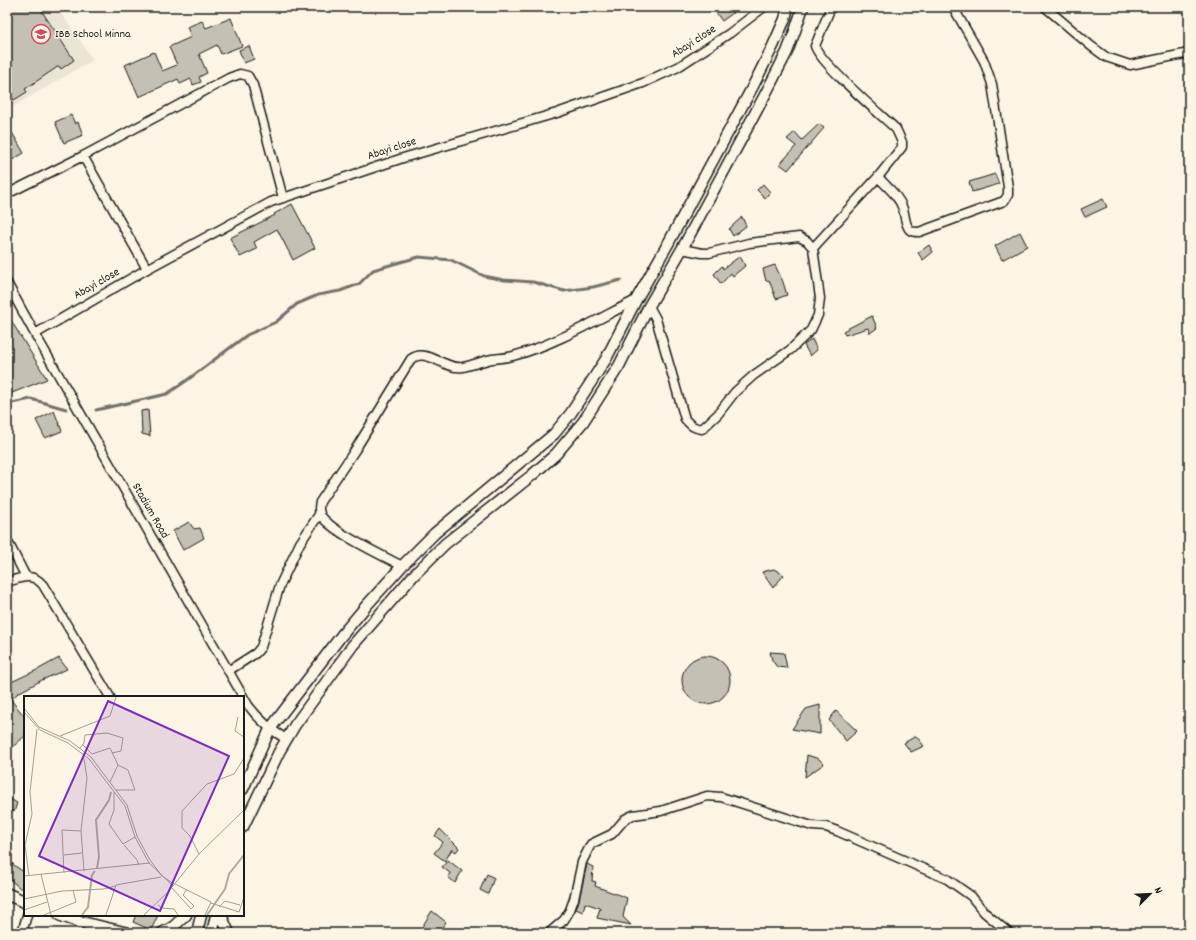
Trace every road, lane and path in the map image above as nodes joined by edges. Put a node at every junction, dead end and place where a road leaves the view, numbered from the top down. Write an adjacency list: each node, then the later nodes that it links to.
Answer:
1 (764, 7): 11 (street, Abayi close)
2 (788, 7): 16 (street)
3 (803, 7): 13 (street)
4 (831, 7): 9 (street)
5 (953, 7): 9 (street)
6 (1045, 7): 7 (street)
7 (1189, 53)
8 (83, 156): 10 (street); 11 (street); 14 (street)
9 (878, 177): 12 (street)
10 (7, 194)
11 (283, 198): 14 (street, Abayi close)
12 (813, 248): 13 (street); 17 (street)
13 (682, 249): 17 (street)
14 (147, 269): 18 (street, Abayi close)
15 (7, 283): 18 (street, Stadium Road)
16 (636, 300): 19 (street); 21 (street)
17 (649, 306): 29 (street)
18 (35, 334): 24 (street, Stadium Road)
19 (320, 513): 21 (street); 24 (street)
20 (7, 540): 22 (street)
21 (402, 566): 28 (street)
22 (26, 577): 23 (street); 25 (street)
23 (7, 582)
24 (228, 671): 26 (street, Stadium Road)
25 (109, 696)
26 (243, 696)
27 (244, 698): 28 (street, Stadium Road)
28 (270, 729): 29 (street, Stadium Road); 30 (street)
29 (286, 739): 31 (street)
30 (244, 787)
31 (244, 824)
32 (7, 894): 33 (main road)
33 (24, 902)
34 (27, 916): 40 (street)
35 (63, 916): 41 (main road)
36 (185, 916): 42 (street)
37 (201, 916): 43 (street)
38 (216, 916): 44 (street)
39 (221, 916): 45 (street)
40 (22, 933)
41 (126, 933)
42 (162, 933)
43 (197, 933)
44 (212, 933)
45 (229, 933)
46 (550, 933): 47 (street)
47 (1009, 933)

